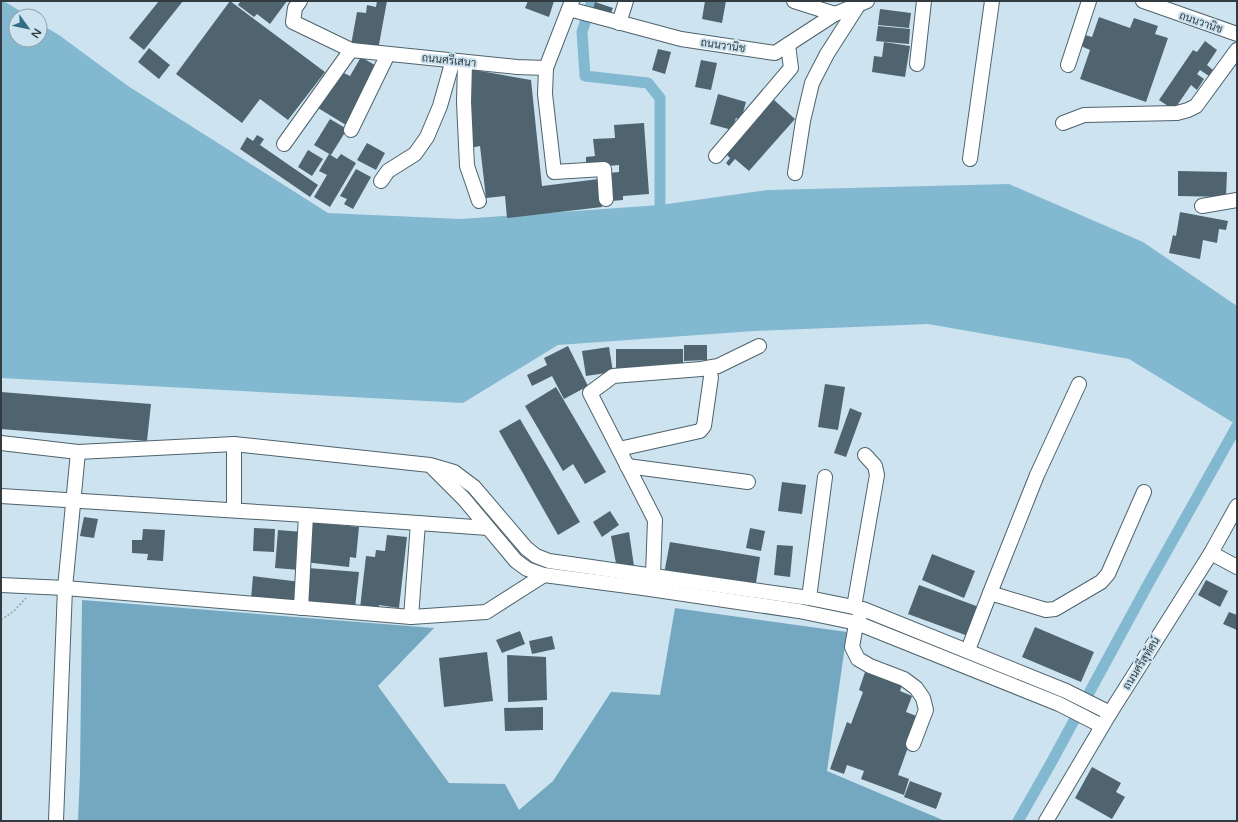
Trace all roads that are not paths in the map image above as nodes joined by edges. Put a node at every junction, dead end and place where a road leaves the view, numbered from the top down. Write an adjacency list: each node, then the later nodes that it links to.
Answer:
1 (300, 1): 14 (street, ถนนศรีเสนา)
2 (626, 1): 11 (street)
3 (794, 1): 10 (street)
4 (924, 1): 18 (street)
5 (992, 1): 25 (street)
6 (1089, 1): 19 (street)
7 (1143, 1): 12 (street, ถนนวานิช)
8 (863, 2): 10 (street, ถนนวานิช); 26 (street)
9 (570, 5): 11 (street, ถนนวานิช); 20 (street)
10 (836, 14): 13 (street, ถนนวานิช)
11 (619, 23): 13 (street, ถนนวานิช)
12 (1237, 34)
13 (788, 45): 24 (street)
14 (351, 50): 16 (street, ถนนศรีเสนา); 23 (street)
15 (1237, 50): 21 (street)
16 (388, 54): 17 (street, ถนนศรีเสนา); 22 (street)
17 (459, 61): 20 (street, ถนนศรีเสนา); 27 (street); 30 (street)
18 (917, 64)
19 (1068, 65)
20 (546, 68): 28 (street)
21 (1063, 123)
22 (351, 130)
23 (284, 144)
24 (716, 156)
25 (970, 159)
26 (795, 173)
27 (381, 181)
28 (606, 199)
29 (1237, 200): 31 (street)
30 (478, 202)
31 (1202, 206)
32 (760, 346): 37 (street)
33 (711, 377): 37 (street)
34 (1079, 384): 58 (street)
35 (1, 443): 38 (street)
36 (234, 444): 38 (street); 40 (street); 48 (street)
37 (619, 449): 41 (street)
38 (78, 452): 46 (street)
39 (865, 454): 61 (street)
40 (430, 464): 51 (street); 55 (street)
41 (627, 466): 43 (street); 55 (street)
42 (825, 477): 59 (street)
43 (748, 482)
44 (1144, 492): 58 (street)
45 (1, 496): 46 (street)
46 (73, 501): 48 (street); 57 (street)
47 (1237, 506): 52 (street, ถนนศรีสุทัศน์)
48 (234, 510): 49 (street)
49 (306, 514): 50 (street); 60 (street)
50 (418, 524): 51 (street); 62 (street)
51 (488, 528): 54 (street)
52 (1211, 553): 53 (street); 65 (street, ถนนศรีสุทัศน์)
53 (1237, 567)
54 (544, 574): 62 (street); 63 (street)
55 (653, 575): 59 (street)
56 (1, 585): 57 (street)
57 (64, 588): 60 (street); 68 (street)
58 (990, 593): 64 (street)
59 (809, 598): 61 (street)
60 (301, 608): 62 (street)
61 (858, 608): 63 (street); 64 (street)
62 (411, 617)
63 (857, 623): 66 (street); 67 (street)
64 (968, 650): 65 (street)
65 (1110, 713): 66 (street, ถนนศรีสุทัศน์)
66 (1102, 726): 69 (street, ถนนศรีสุทัศน์)
67 (913, 744)
68 (56, 821)
69 (1046, 821)

